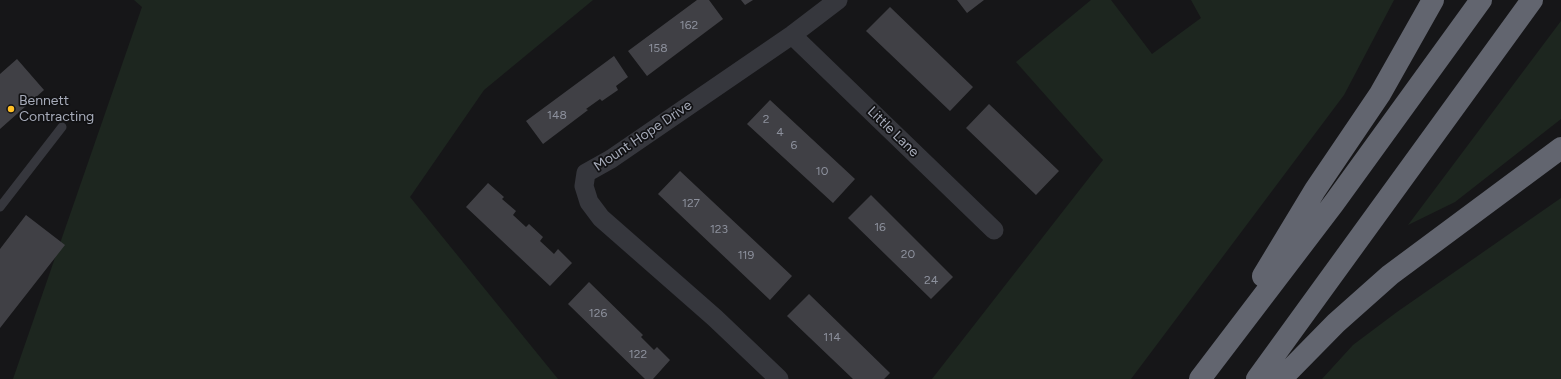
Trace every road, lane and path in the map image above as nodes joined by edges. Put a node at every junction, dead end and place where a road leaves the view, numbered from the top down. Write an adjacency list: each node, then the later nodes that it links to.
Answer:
1 (838, 0): 5 (street, Mount Hope Drive)
2 (1433, 0): 10 (highway)
3 (1481, 0): 10 (highway)
4 (1532, 0): 12 (highway)
5 (792, 35): 9 (street, Little Lane); 11 (street, Mount Hope Drive)
6 (62, 127): 8 (lane)
7 (1561, 148): 13 (highway)
8 (0, 207)
9 (994, 230)
10 (1202, 377)
11 (779, 379)
12 (1257, 379)
13 (1281, 379)

